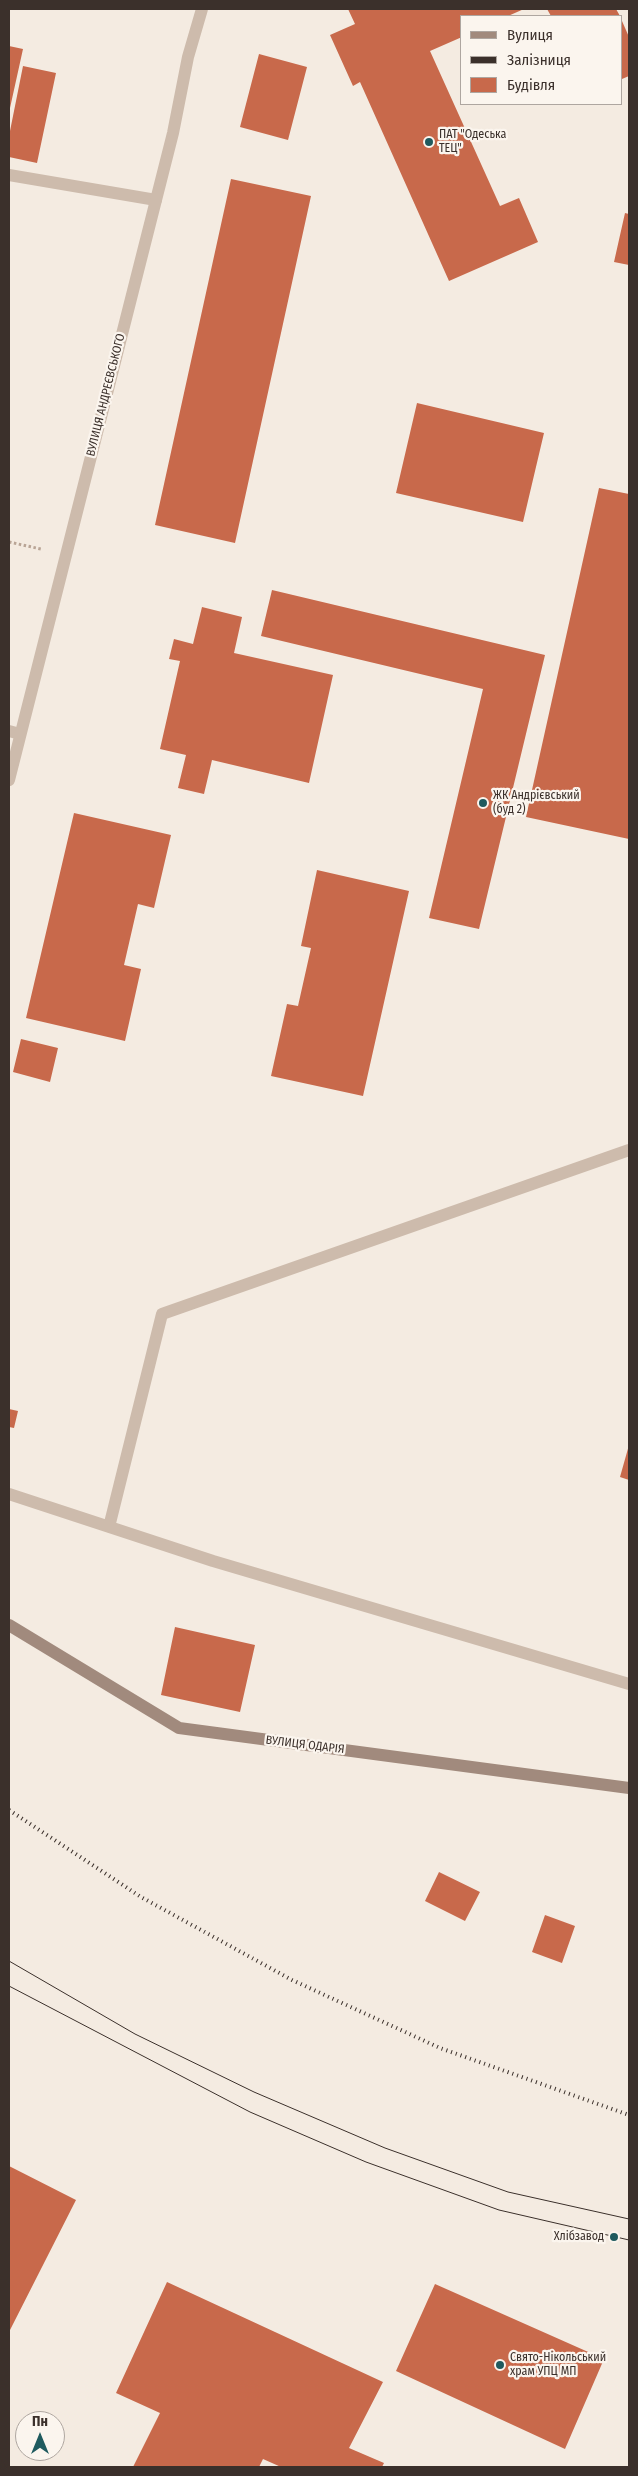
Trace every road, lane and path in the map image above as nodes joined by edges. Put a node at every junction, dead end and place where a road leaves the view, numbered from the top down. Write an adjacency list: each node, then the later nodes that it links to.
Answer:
1 (202, 9): 3 (street, ВУЛИЦЯ АНДРЕЄВСЬКОГО)
2 (9, 176): 3 (street)
3 (156, 200): 4 (street, ВУЛИЦЯ АНДРЕЄВСЬКОГО)
4 (14, 732): 5 (street, ВУЛИЦЯ АНДРЕЄВСЬКОГО)
5 (9, 780)
6 (629, 1150): 8 (street)
7 (9, 1494): 8 (street)
8 (109, 1527): 10 (street)
9 (9, 1625): 11 (street, ВУЛИЦЯ ОДАРІЯ)
10 (629, 1684)
11 (629, 1788)

